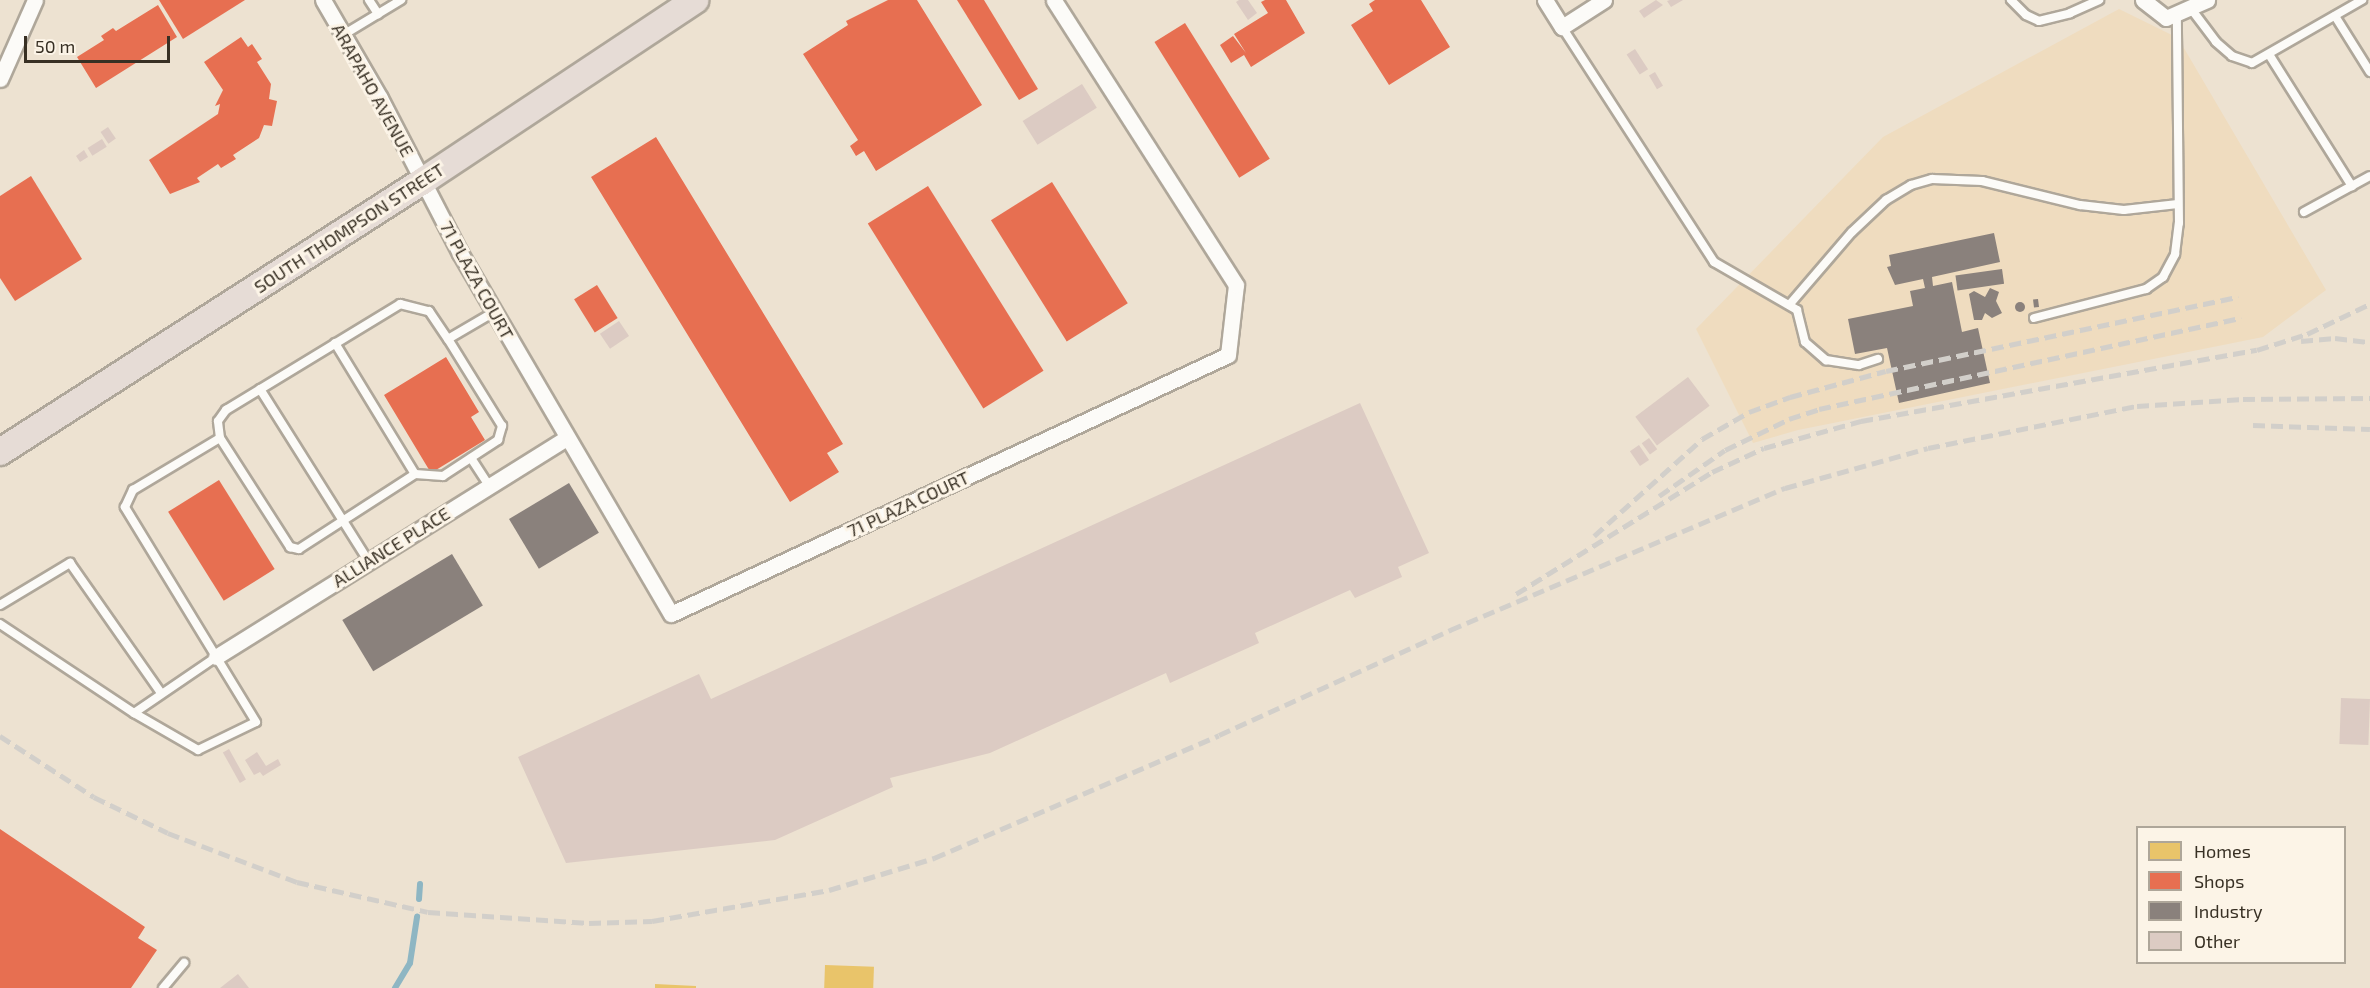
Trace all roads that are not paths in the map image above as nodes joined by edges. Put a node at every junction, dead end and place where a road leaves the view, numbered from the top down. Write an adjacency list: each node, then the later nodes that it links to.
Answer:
1 (35, 0): 21 (street)
2 (323, 0): 18 (street, ARAPAHO AVENUE)
3 (369, 0): 15 (lane)
4 (401, 0): 15 (lane)
5 (695, 0): 23 (highway, SOUTH THOMPSON STREET)
6 (1054, 0): 35 (street, 71 PLAZA COURT)
7 (1545, 0): 17 (street)
8 (1604, 0): 17 (street)
9 (2011, 0): 10 (lane)
10 (2099, 0)
11 (2143, 0): 14 (street)
12 (2207, 0): 14 (street)
13 (2362, 0): 16 (lane)
14 (2185, 13): 19 (lane); 25 (lane)
15 (378, 14): 18 (lane)
16 (2335, 16): 19 (lane); 20 (lane)
17 (1562, 27): 27 (lane)
18 (343, 35): 23 (street, ARAPAHO AVENUE)
19 (2270, 56): 24 (lane)
20 (2370, 72)
21 (0, 79)
22 (2370, 176): 24 (lane)
23 (423, 181): 28 (street, 71 PLAZA COURT); 36 (highway, SOUTH THOMPSON STREET)
24 (2352, 186): 26 (lane)
25 (2178, 204): 27 (lane); 29 (lane)
26 (2304, 212)
27 (1790, 304): 32 (lane)
28 (494, 312): 30 (lane); 35 (street, 71 PLAZA COURT)
29 (2034, 318)
30 (448, 339): 31 (lane); 37 (lane)
31 (335, 343): 33 (lane); 38 (lane)
32 (1878, 359)
33 (260, 389): 34 (lane); 40 (lane)
34 (220, 438): 40 (lane); 44 (lane)
35 (566, 438): 39 (street, ALLIANCE PLACE)
36 (0, 452)
37 (471, 458): 38 (lane); 39 (lane)
38 (415, 474): 40 (lane)
39 (489, 486): 41 (street, ALLIANCE PLACE)
40 (342, 521): 41 (lane)
41 (369, 562): 44 (street, ALLIANCE PLACE)
42 (0, 605): 45 (lane)
43 (0, 624): 46 (lane)
44 (216, 657): 45 (lane); 46 (lane)
45 (161, 693): 46 (lane)
46 (134, 714)
47 (184, 963): 48 (lane)
48 (163, 988)

